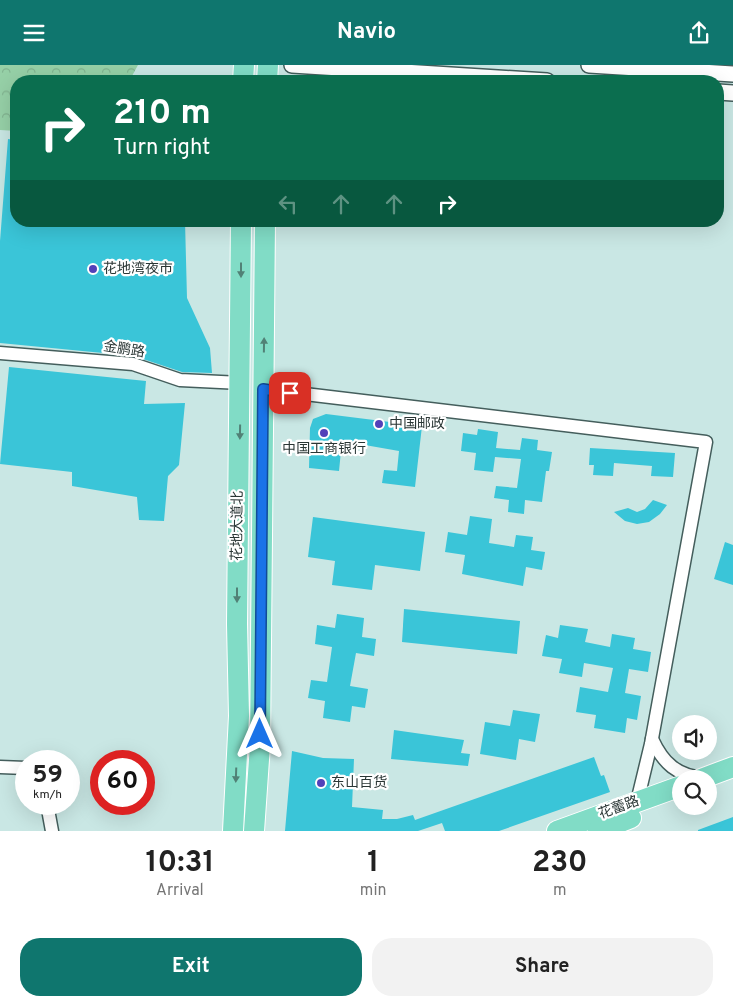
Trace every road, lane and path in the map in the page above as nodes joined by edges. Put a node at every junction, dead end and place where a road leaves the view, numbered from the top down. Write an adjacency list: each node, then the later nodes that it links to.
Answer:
1 (292, 65): 4 (street)
2 (588, 65): 3 (street)
3 (733, 74)
4 (451, 75)
5 (241, 227): 8 (main road, 花地大道北, one-way to 8)
6 (265, 227): 9 (main road, 花地大道北, one-way to 6)
7 (0, 353): 8 (street, 金鹏路)
8 (241, 383): 23 (main road, 花地大道北, one-way to 23)
9 (263, 389): 10 (street); 24 (main road, 花地大道北)
10 (652, 739): 14 (street); 21 (street)
11 (0, 767): 13 (street)
12 (733, 767): 15 (main road)
13 (15, 768)
14 (677, 770)
15 (717, 776)
16 (717, 782): 17 (main road)
17 (733, 782)
18 (672, 792): 21 (main road, 花蕾路)
19 (672, 803): 21 (main road, 花蕾路)
20 (49, 815): 22 (street)
21 (625, 821): 25 (main road, 花蕾路); 26 (main road, 花蕾路)
22 (52, 831)
23 (232, 831)
24 (254, 831)
25 (558, 831)
26 (598, 831)

